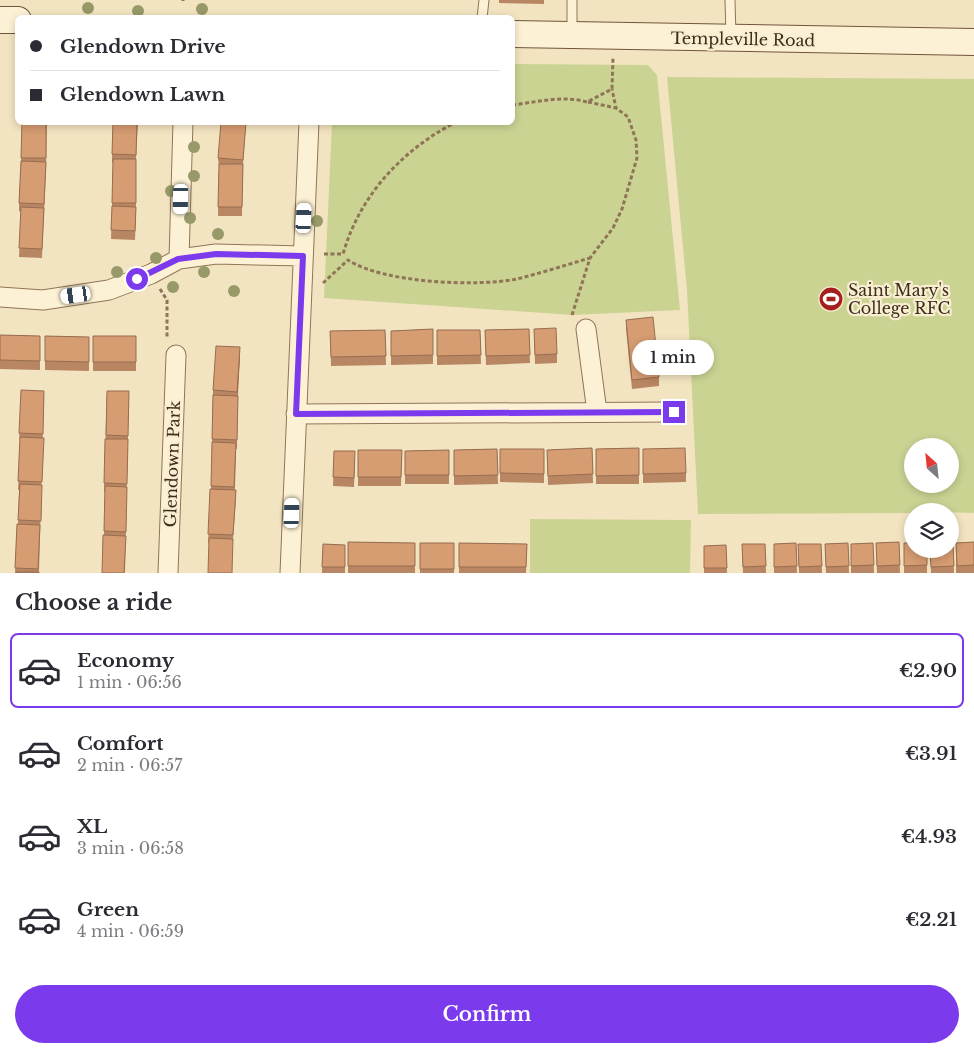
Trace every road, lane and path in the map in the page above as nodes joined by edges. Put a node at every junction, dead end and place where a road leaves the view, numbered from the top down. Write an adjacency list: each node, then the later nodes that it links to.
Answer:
1 (484, 0): 4 (lane)
2 (572, 0): 8 (lane)
3 (730, 0): 9 (lane)
4 (482, 15)
5 (0, 20): 6 (main road)
6 (15, 20)
7 (515, 34): 8 (main road, Templeville Road)
8 (572, 35): 9 (main road, Templeville Road)
9 (730, 39): 10 (main road, Templeville Road)
10 (974, 42)
11 (613, 58): 12 (path)
12 (612, 89): 13 (path); 15 (path)
13 (587, 102): 14 (path); 15 (path)
14 (515, 105)
15 (616, 108): 22 (path)
16 (183, 125): 23 (street)
17 (309, 125): 21 (street)
18 (450, 125): 20 (path)
19 (324, 254): 20 (path)
20 (343, 254): 24 (path)
21 (303, 256): 23 (street); 33 (street)
22 (590, 258): 24 (path); 28 (path)
23 (178, 259): 27 (street)
24 (348, 260): 25 (path)
25 (323, 283)
26 (157, 284): 30 (path)
27 (0, 298)
28 (572, 315)
29 (586, 329): 31 (street)
30 (171, 347): 34 (street, Glendown Park)
31 (597, 412): 32 (street); 33 (street)
32 (674, 412)
33 (296, 414): 35 (street)
34 (168, 573)
35 (290, 573)

